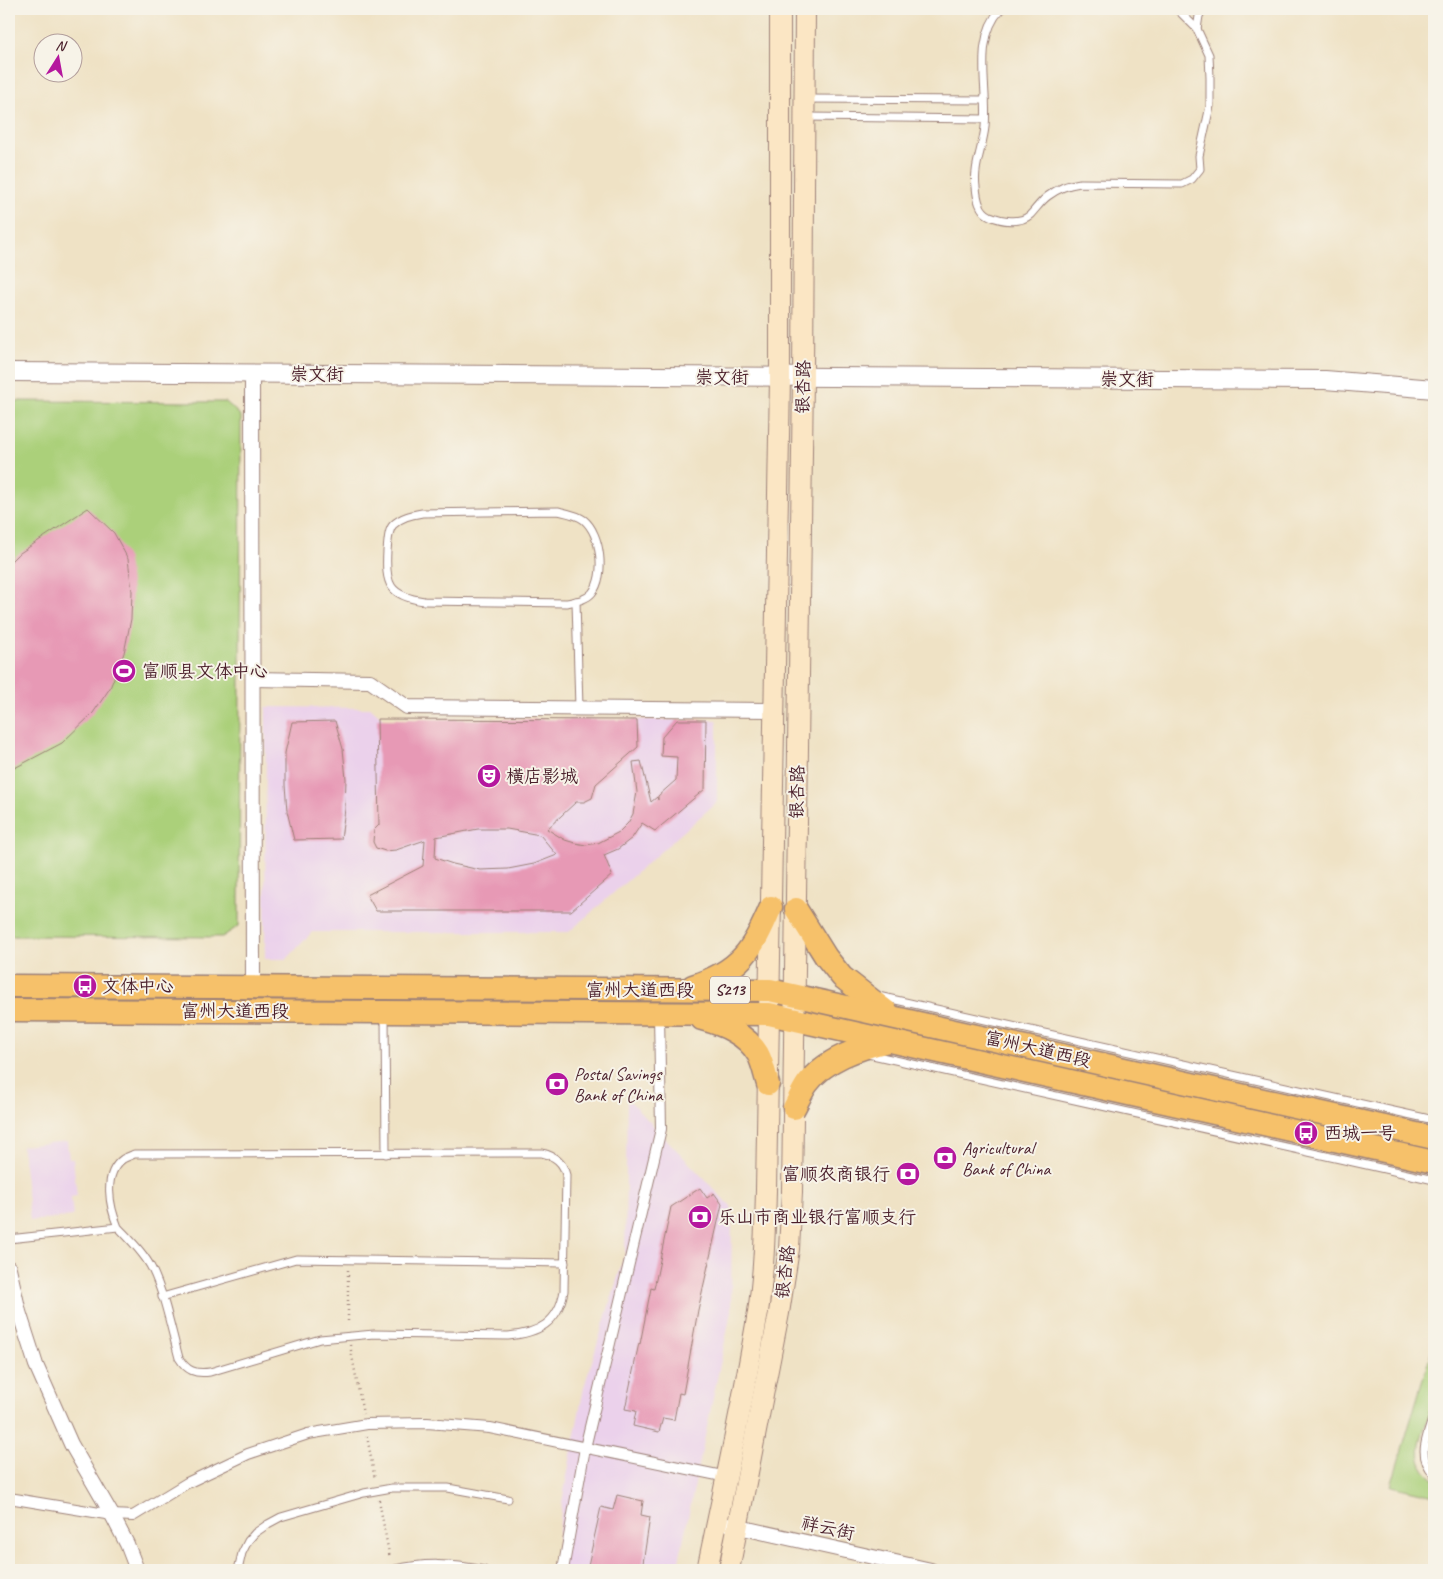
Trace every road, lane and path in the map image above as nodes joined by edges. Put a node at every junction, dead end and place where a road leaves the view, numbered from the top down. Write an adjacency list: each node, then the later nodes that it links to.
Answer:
1 (780, 9): 12 (main road, 银杏路)
2 (805, 9): 8 (main road, 银杏路)
3 (1000, 9): 7 (lane)
4 (1177, 9): 6 (lane)
5 (1204, 9): 6 (lane)
6 (1197, 29): 9 (lane)
7 (985, 100): 8 (lane); 9 (lane)
8 (804, 108): 9 (lane); 13 (main road, 银杏路)
9 (985, 119)
10 (9, 372): 11 (street, 崇文街)
11 (252, 374): 12 (street, 崇文街); 16 (street)
12 (780, 378): 13 (street, 崇文街); 18 (main road, 银杏路)
13 (803, 378): 14 (street, 崇文街); 20 (main road, 银杏路)
14 (1434, 389)
15 (576, 601): 15 (lane); 17 (lane)
16 (253, 679): 17 (street); 22 (street)
17 (579, 708): 18 (street)
18 (775, 710): 19 (main road, 银杏路)
19 (771, 907): 23 (main road); 24 (main road, 银杏路)
20 (796, 909): 25 (main road); 26 (main road, 银杏路)
21 (9, 986): 22 (main road, 富州大道西段 / S213)
22 (253, 988): 23 (main road, 富州大道西段 / S213)
23 (682, 990): 24 (main road, 富州大道西段 / S213)
24 (770, 990): 26 (main road, 富州大道西段 / S213); 31 (main road, 银杏路)
25 (860, 992): 32 (main road); 38 (lane)
26 (795, 995): 32 (main road, 富州大道西段 / S213); 33 (main road, 银杏路)
27 (9, 1010): 28 (main road, 富州大道西段 / S213)
28 (385, 1012): 29 (main road, 富州大道西段 / S213); 40 (lane)
29 (659, 1014): 30 (main road, 富州大道西段 / S213); 50 (street)
30 (685, 1014): 31 (main road, 富州大道西段 / S213); 36 (main road)
31 (769, 1014): 33 (main road, 富州大道西段 / S213); 36 (main road, 银杏路)
32 (894, 1017): 39 (main road, 富州大道西段 / S213)
33 (794, 1020): 34 (main road, 富州大道西段 / S213); 37 (main road, 银杏路)
34 (891, 1040): 35 (main road); 41 (main road, 富州大道西段 / S213)
35 (855, 1051): 37 (main road); 42 (lane)
36 (768, 1084): 52 (main road, 银杏路)
37 (794, 1108): 57 (main road, 银杏路)
38 (1434, 1120)
39 (1434, 1138)
40 (386, 1154): 43 (lane); 45 (lane)
41 (1434, 1162)
42 (1434, 1180)
43 (118, 1227): 44 (lane); 48 (lane)
44 (9, 1239)
45 (565, 1263): 48 (lane); 48 (lane)
46 (9, 1268): 47 (street)
47 (12, 1293): 55 (street)
48 (162, 1297)
49 (1434, 1413): 51 (lane)
50 (585, 1448): 52 (street); 55 (street); 62 (street)
51 (1434, 1474)
52 (727, 1477): 56 (main road, 银杏路)
53 (9, 1498): 55 (street)
54 (508, 1499): 59 (lane)
55 (112, 1515): 58 (street)
56 (717, 1522): 57 (street, 祥云街); 63 (main road, 银杏路)
57 (738, 1527): 64 (main road, 银杏路); 65 (street, 祥云街)
58 (137, 1570)
59 (238, 1570)
60 (391, 1570): 61 (lane)
61 (484, 1570)
62 (563, 1570)
63 (707, 1570)
64 (729, 1570)
65 (932, 1570)

